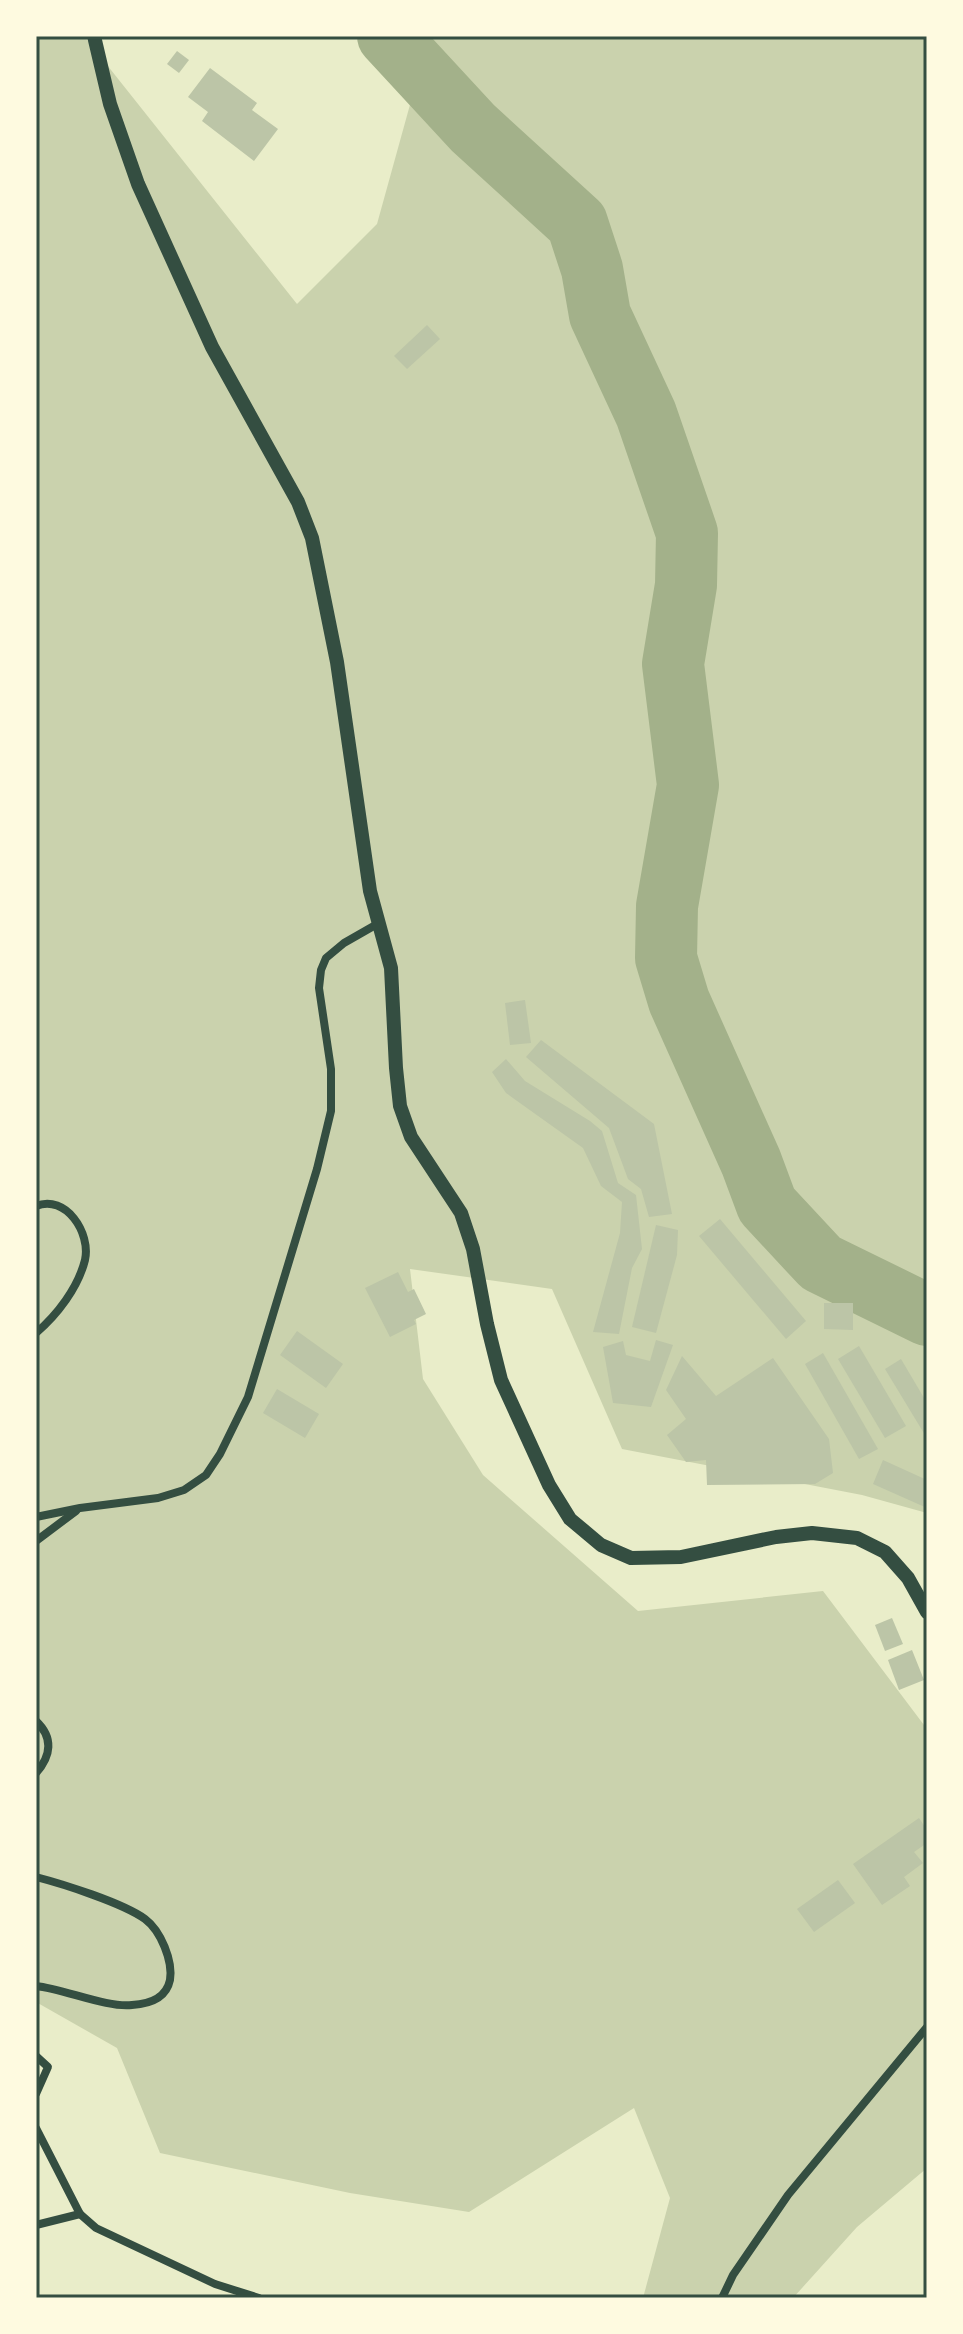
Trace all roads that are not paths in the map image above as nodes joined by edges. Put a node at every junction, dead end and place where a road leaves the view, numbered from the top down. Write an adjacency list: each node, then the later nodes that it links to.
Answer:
1 (94, 36): 2 (street)
2 (379, 923): 5 (street); 8 (street)
3 (36, 1206): 4 (street)
4 (36, 1333)
5 (80, 1508): 6 (street); 7 (street)
6 (36, 1517)
7 (36, 1541)
8 (927, 1612)
9 (36, 1721): 10 (street)
10 (36, 1773)
11 (36, 1877): 12 (street)
12 (36, 1986)
13 (927, 2027): 20 (street)
14 (36, 2056): 15 (street)
15 (36, 2094)
16 (36, 2128): 17 (street)
17 (80, 2214): 18 (street); 19 (street)
18 (36, 2225)
19 (259, 2298)
20 (722, 2298)

